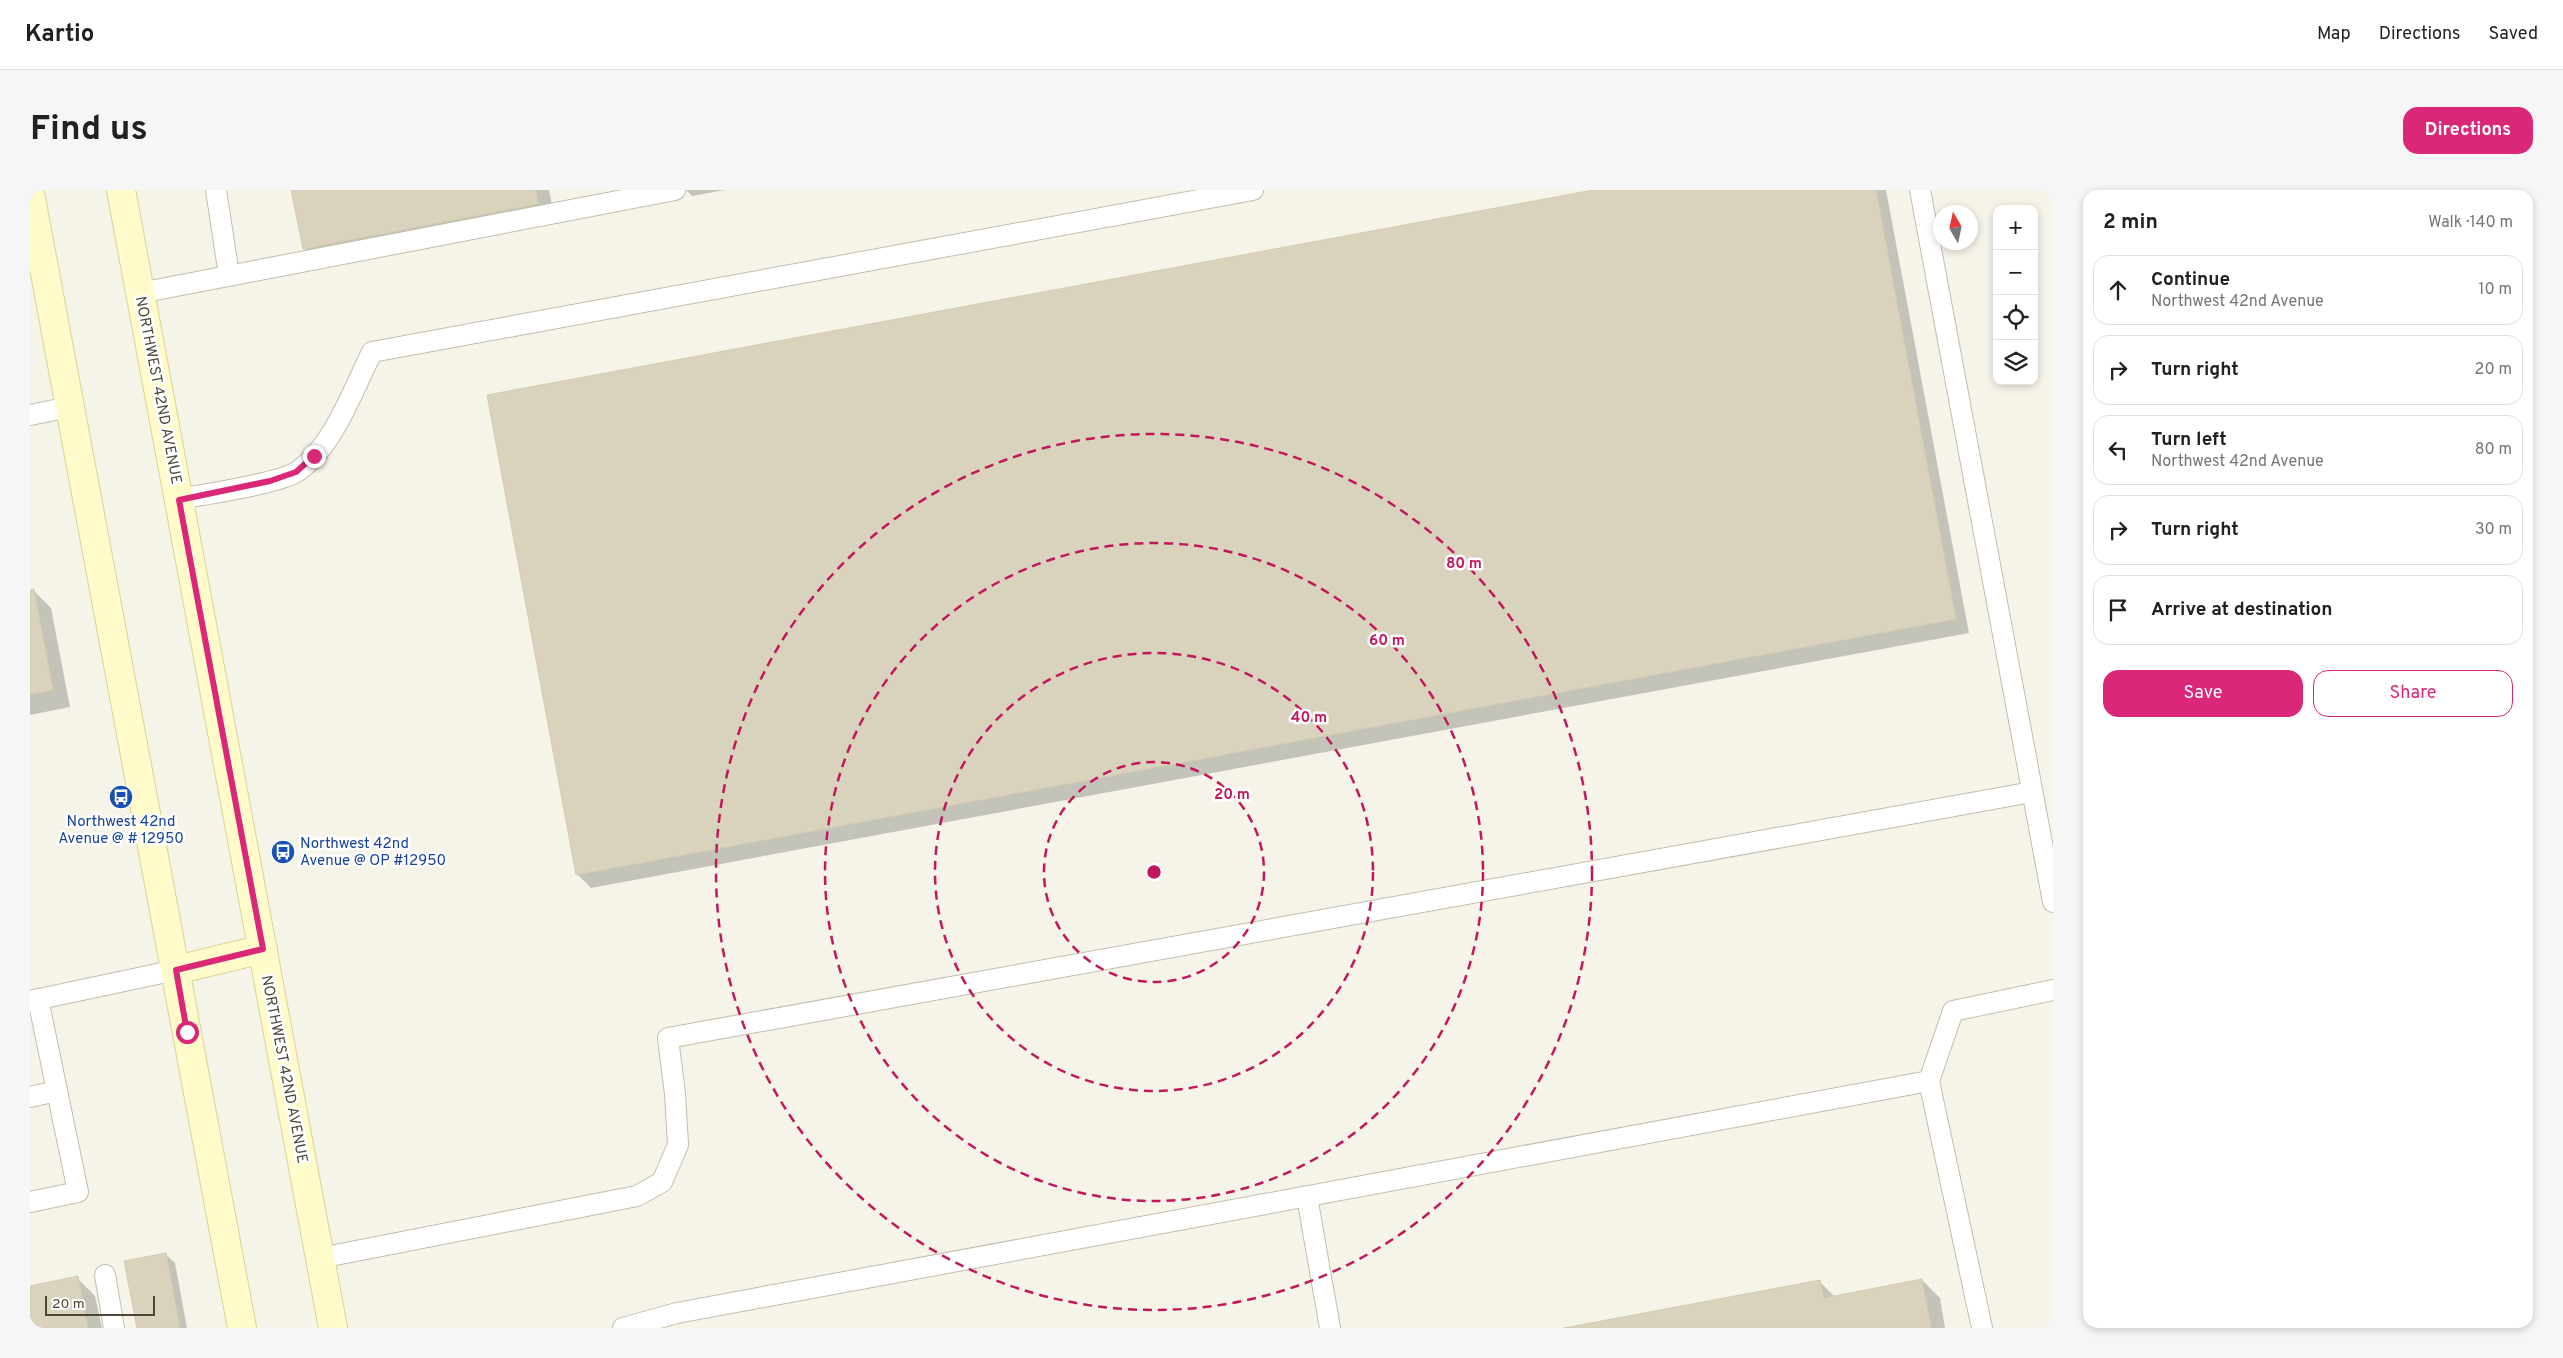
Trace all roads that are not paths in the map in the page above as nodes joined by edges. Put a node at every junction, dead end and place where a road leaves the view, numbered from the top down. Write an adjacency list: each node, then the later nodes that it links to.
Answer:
1 (121, 190): 9 (main road, NORTHWEST 42ND AVENUE)
2 (216, 190): 8 (lane)
3 (675, 190): 6 (lane)
4 (1253, 190): 12 (lane)
5 (1920, 190): 13 (lane)
6 (617, 195): 8 (lane)
7 (31, 204): 10 (main road)
8 (229, 276): 9 (lane)
9 (140, 292): 12 (main road, NORTHWEST 42ND AVENUE)
10 (70, 407): 11 (lane); 16 (main road)
11 (30, 415)
12 (179, 500): 15 (main road, NORTHWEST 42ND AVENUE)
13 (2032, 792): 14 (lane); 24 (lane)
14 (2053, 902)
15 (263, 949): 16 (main road); 24 (main road, NORTHWEST 42ND AVENUE)
16 (176, 970): 18 (lane); 27 (main road)
17 (2053, 990): 19 (lane)
18 (34, 1000): 20 (lane)
19 (1929, 1081): 22 (lane); 31 (lane)
20 (57, 1091): 21 (lane); 23 (lane)
21 (30, 1097)
22 (1307, 1196): 29 (lane); 30 (lane)
23 (30, 1202)
24 (320, 1258): 28 (main road, NORTHWEST 42ND AVENUE)
25 (105, 1275): 26 (lane)
26 (114, 1328)
27 (242, 1328)
28 (333, 1328)
29 (623, 1328)
30 (1330, 1328)
31 (1982, 1328)

